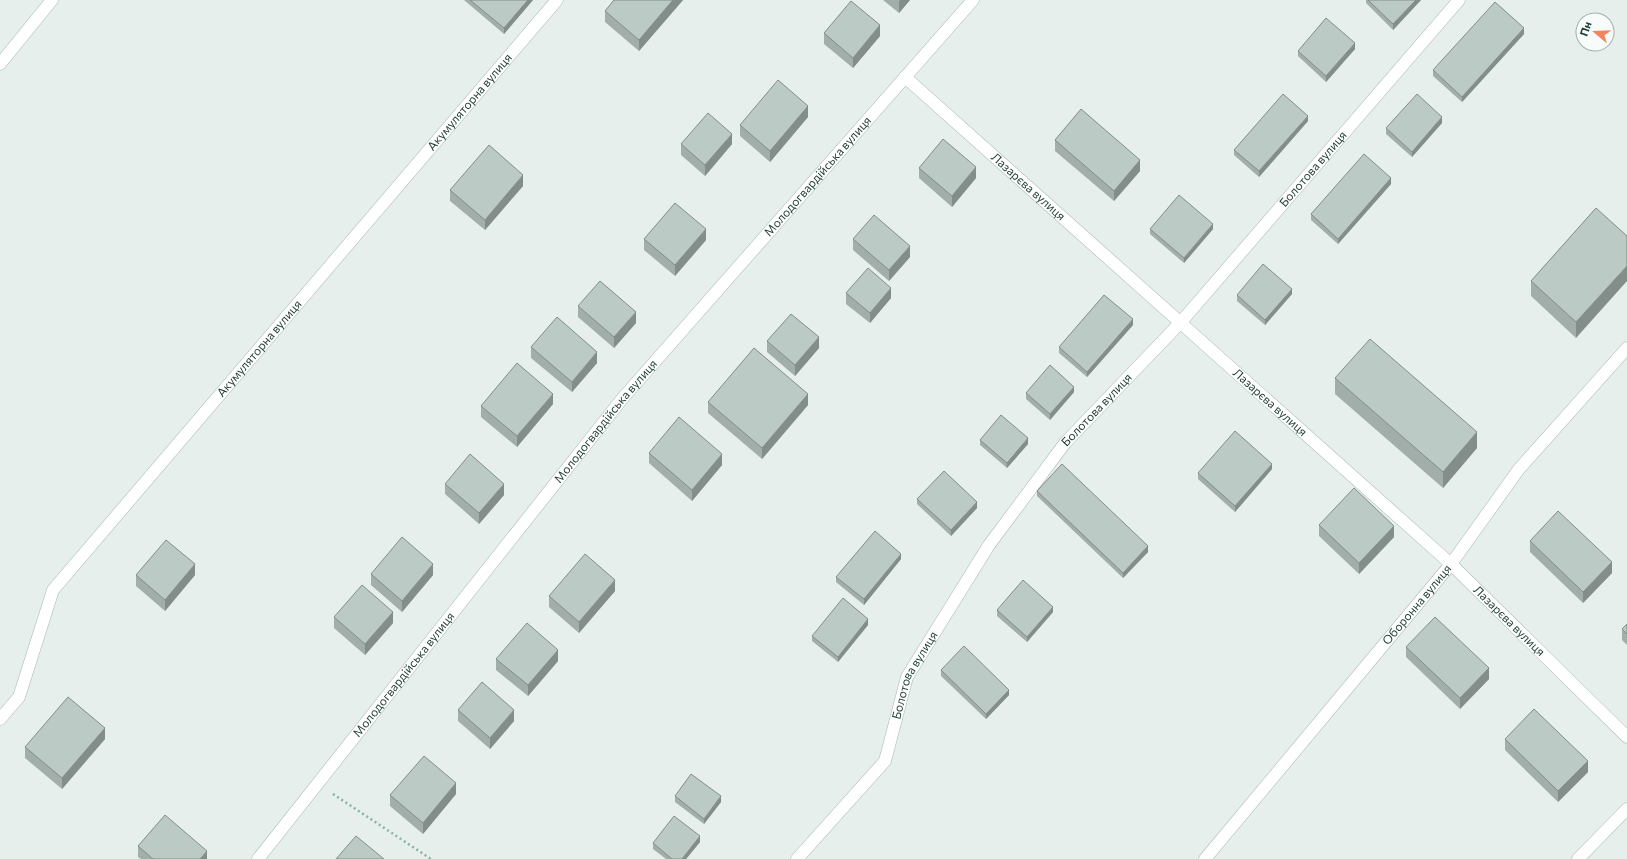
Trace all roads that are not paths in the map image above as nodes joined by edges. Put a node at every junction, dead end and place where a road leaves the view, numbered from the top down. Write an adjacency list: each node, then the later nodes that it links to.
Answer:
1 (52, 0): 5 (street)
2 (557, 0): 10 (street, Акумуляторна вулиця)
3 (973, 0): 6 (street, Молодогвардійська вулиця)
4 (1459, 0): 7 (street, Болотова вулиця)
5 (0, 64)
6 (905, 77): 7 (street, Лазарєва вулиця); 13 (street, Молодогвардійська вулиця)
7 (1181, 322): 9 (street, Лазарєва вулиця); 14 (street, Болотова вулиця)
8 (1627, 348): 9 (street, Оборонна вулиця)
9 (1451, 564): 11 (street, Лазарєва вулиця); 15 (street, Оборонна вулиця)
10 (0, 719)
11 (1627, 737)
12 (1627, 809): 16 (street)
13 (258, 859)
14 (797, 859)
15 (1205, 859)
16 (1578, 859)

